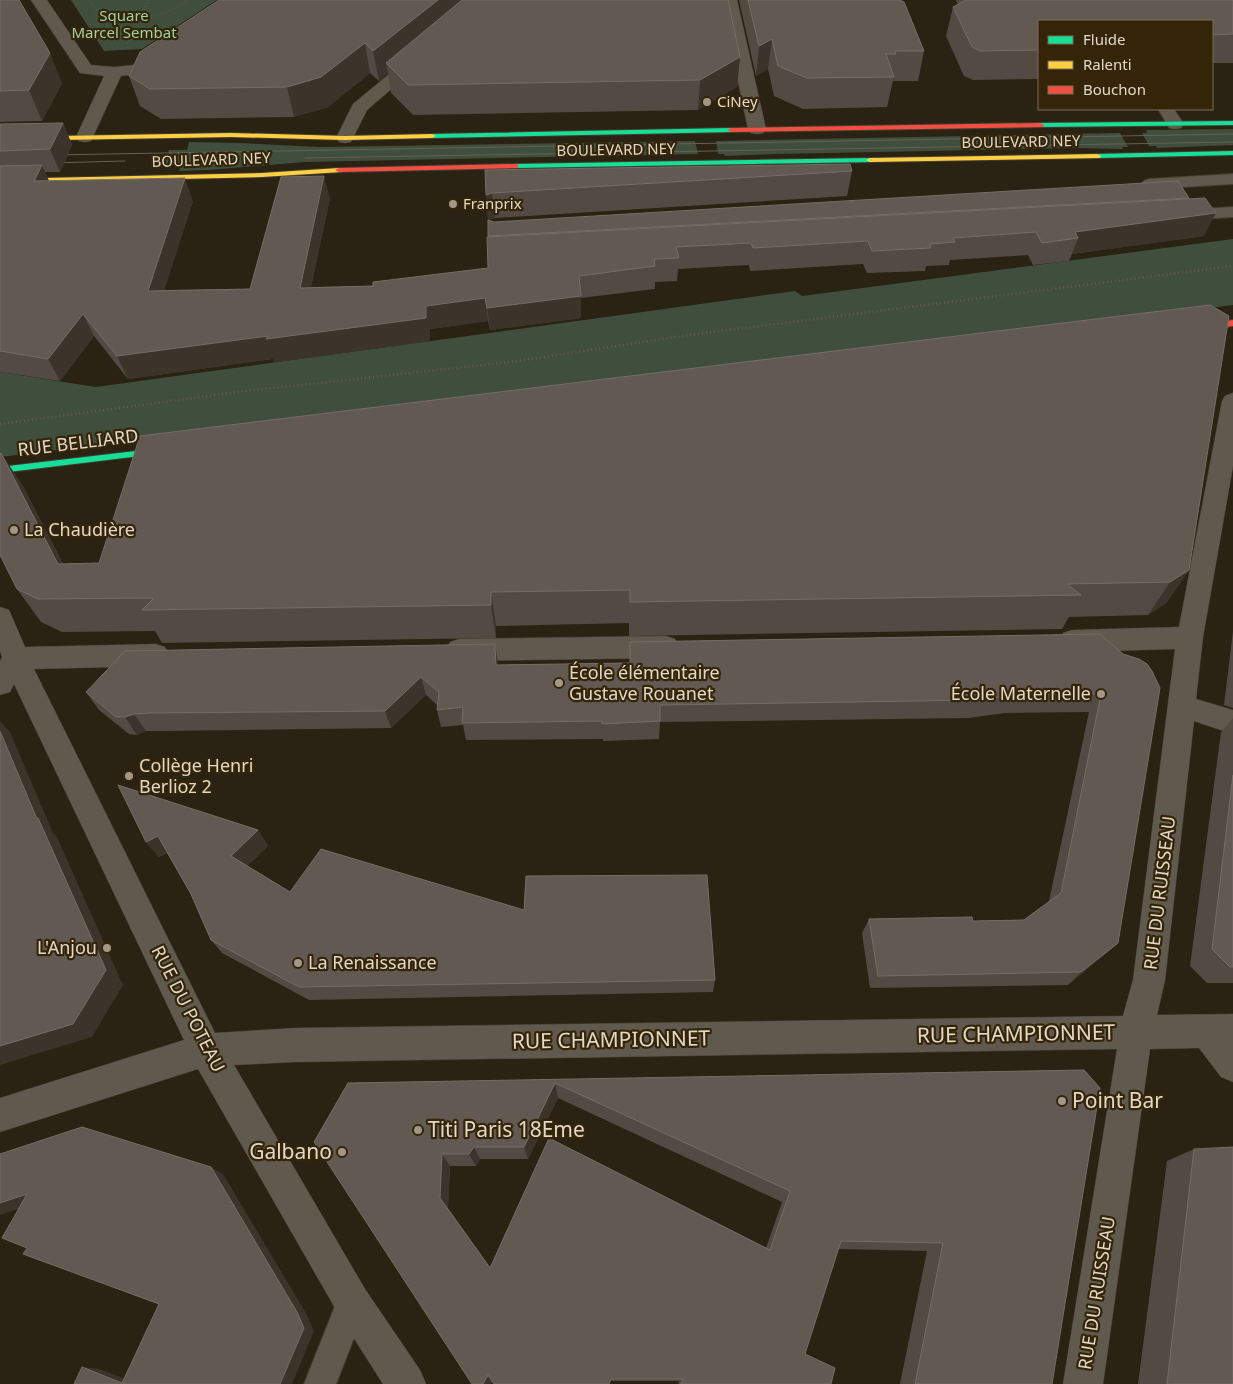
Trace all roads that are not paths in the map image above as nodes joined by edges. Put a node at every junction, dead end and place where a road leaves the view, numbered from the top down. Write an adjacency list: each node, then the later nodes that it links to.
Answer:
1 (40, 0): 5 (street)
2 (729, 0): 9 (street)
3 (179, 44): 5 (street)
4 (428, 51): 11 (street)
5 (114, 72): 10 (street)
6 (1167, 110): 8 (street)
7 (1233, 123): 8 (main road, BOULEVARD NEY)
8 (1175, 124): 9 (main road, BOULEVARD NEY)
9 (757, 129): 11 (main road, BOULEVARD NEY)
10 (85, 137): 11 (main road, BOULEVARD NEY); 12 (main road, BOULEVARD NEY)
11 (344, 138)
12 (0, 139)
13 (1233, 153): 15 (main road, BOULEVARD NEY)
14 (1233, 179): 16 (lane)
15 (0, 180)
16 (1132, 185)
17 (1233, 212): 18 (lane)
18 (1174, 215)
19 (1233, 323): 20 (main road)
20 (1182, 330)
21 (1233, 401): 23 (street, RUE DU RUISSEAU)
22 (186, 448): 24 (main road, RUE BELLIARD)
23 (1228, 459): 26 (street, RUE DU RUISSEAU)
24 (0, 470)
25 (0, 617): 31 (street, RUE DU POTEAU)
26 (1190, 637): 27 (street); 33 (street, RUE DU RUISSEAU)
27 (1047, 642)
28 (694, 647): 29 (street)
29 (437, 651)
30 (180, 655): 31 (street)
31 (16, 658): 32 (street); 37 (street, RUE DU POTEAU)
32 (0, 684)
33 (1182, 706): 34 (street); 36 (street, RUE DU RUISSEAU)
34 (1233, 722)
35 (1221, 1031): 36 (street, RUE CHAMPIONNET); 38 (street)
36 (1136, 1032): 37 (street, RUE CHAMPIONNET); 43 (street, RUE DU RUISSEAU)
37 (206, 1050): 39 (street, RUE CHAMPIONNET); 40 (street, RUE DU POTEAU)
38 (1233, 1065)
39 (0, 1115)
40 (352, 1302): 41 (lane); 42 (street, RUE DU POTEAU)
41 (320, 1384)
42 (406, 1384)
43 (1083, 1384)

